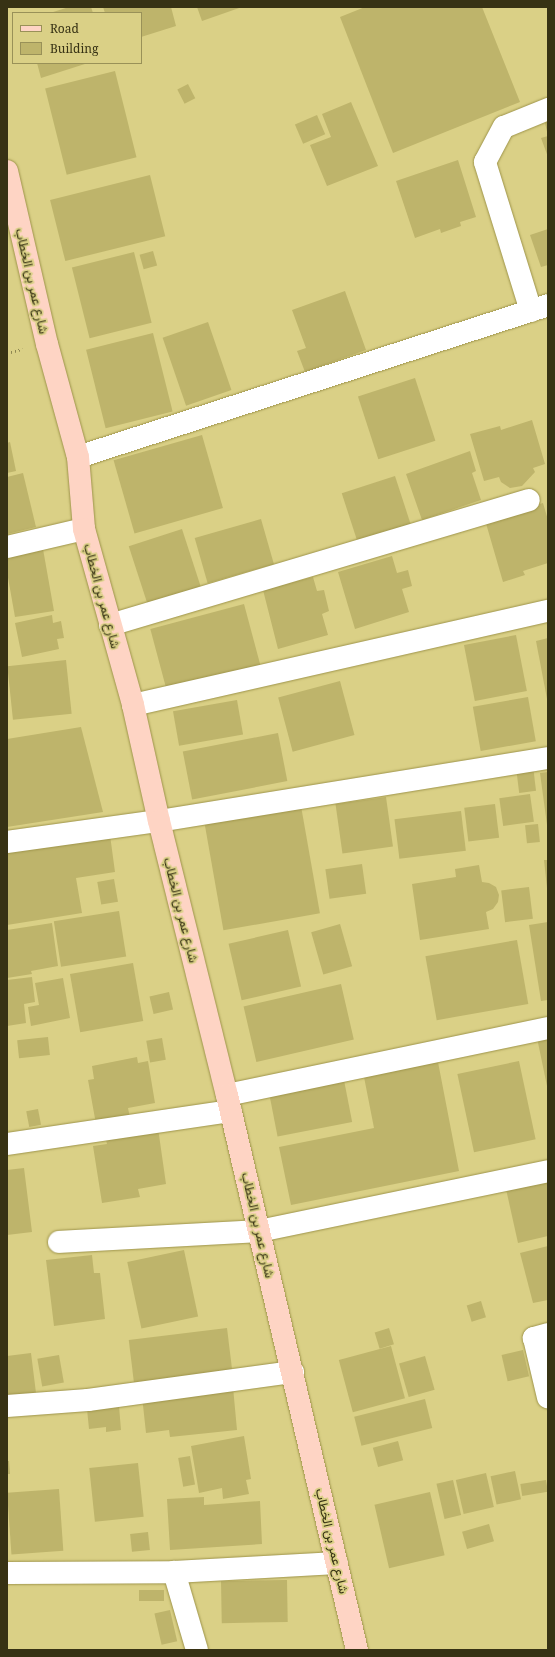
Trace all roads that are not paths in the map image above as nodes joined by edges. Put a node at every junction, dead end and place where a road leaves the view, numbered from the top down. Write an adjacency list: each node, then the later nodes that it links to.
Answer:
1 (548, 109): 3 (street)
2 (7, 171): 4 (main road, شارع عمر بن الخطاب)
3 (539, 308): 4 (street)
4 (78, 457): 6 (main road, شارع عمر بن الخطاب)
5 (529, 500): 9 (street)
6 (84, 529): 7 (street); 9 (main road, شارع عمر بن الخطاب)
7 (7, 547)
8 (548, 611): 10 (street)
9 (110, 625): 10 (main road, شارع عمر بن الخطاب)
10 (133, 705): 12 (main road, شارع عمر بن الخطاب)
11 (548, 758): 12 (street)
12 (159, 821): 13 (street); 15 (main road, شارع عمر بن الخطاب)
13 (7, 842)
14 (548, 1028): 15 (street)
15 (229, 1103): 16 (street); 18 (main road, شارع عمر بن الخطاب)
16 (7, 1144)
17 (548, 1171): 18 (street)
18 (259, 1231): 19 (street); 21 (main road, شارع عمر بن الخطاب)
19 (60, 1242)
20 (548, 1334): 22 (street)
21 (293, 1372): 23 (street); 24 (main road, شارع عمر بن الخطاب)
22 (548, 1397)
23 (7, 1406)
24 (337, 1563): 25 (street); 28 (main road, شارع عمر بن الخطاب)
25 (174, 1572): 26 (street); 27 (street)
26 (7, 1573)
27 (197, 1650)
28 (357, 1650)

